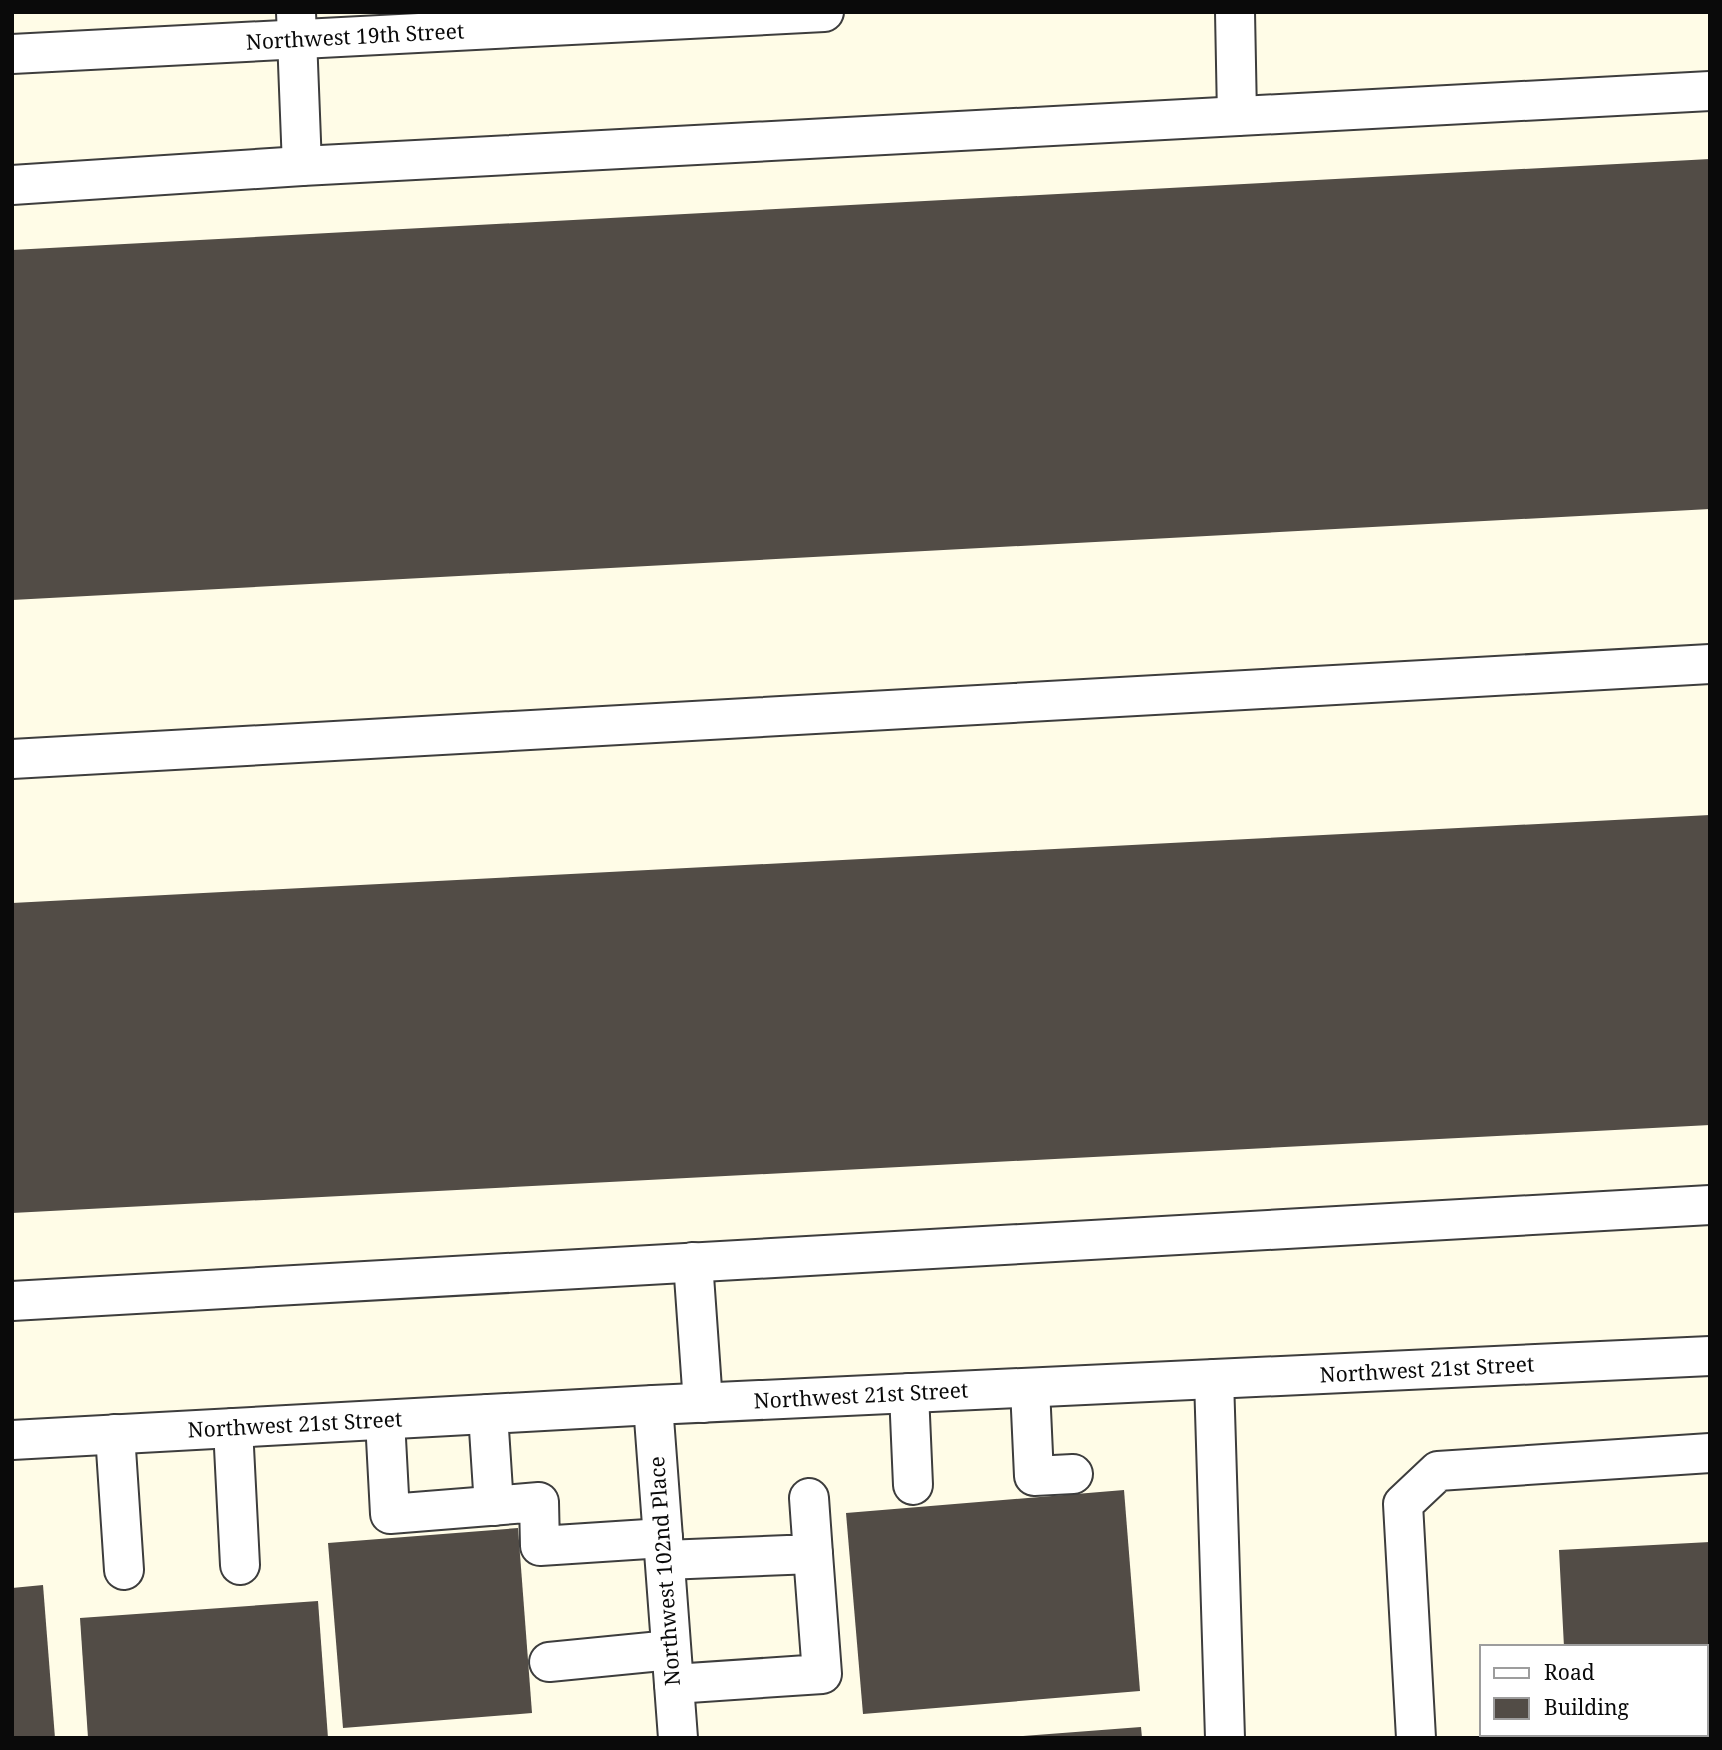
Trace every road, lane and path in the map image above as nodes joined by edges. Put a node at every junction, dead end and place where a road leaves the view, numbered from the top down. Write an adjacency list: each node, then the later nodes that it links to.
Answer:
1 (824, 12): 3 (street, Northwest 19th Street)
2 (1235, 12): 6 (street)
3 (297, 26): 4 (street, Northwest 19th Street); 7 (street)
4 (12, 54)
5 (1710, 91): 6 (street)
6 (1237, 117): 7 (street)
7 (302, 166): 8 (street)
8 (12, 185)
9 (1710, 664): 10 (street)
10 (12, 759)
11 (1710, 1205): 12 (street)
12 (694, 1262): 13 (street); 18 (street)
13 (12, 1301)
14 (1710, 1356): 15 (street, Northwest 21st Street)
15 (1214, 1379): 16 (street, Northwest 21st Street); 37 (street)
16 (1030, 1388): 17 (street, Northwest 21st Street); 26 (street)
17 (909, 1393): 18 (street, Northwest 21st Street); 27 (street)
18 (703, 1403): 19 (street, Northwest 21st Street)
19 (653, 1405): 20 (street, Northwest 21st Street); 30 (street, Northwest 102nd Place)
20 (488, 1414): 21 (street, Northwest 21st Street); 29 (street)
21 (385, 1420): 22 (street, Northwest 21st Street); 29 (street)
22 (233, 1428): 23 (street, Northwest 21st Street); 32 (street)
23 (115, 1434): 24 (street, Northwest 21st Street); 33 (street)
24 (12, 1440)
25 (1710, 1453): 38 (street)
26 (1073, 1474)
27 (913, 1485)
28 (809, 1499): 31 (street)
29 (494, 1506): 30 (street)
30 (664, 1549): 31 (street); 35 (street, Northwest 102nd Place)
31 (813, 1554): 35 (street)
32 (240, 1565)
33 (124, 1570)
34 (548, 1662): 35 (street)
35 (673, 1667): 36 (street, Northwest 102nd Place)
36 (678, 1738)
37 (1225, 1738)
38 (1416, 1738)

